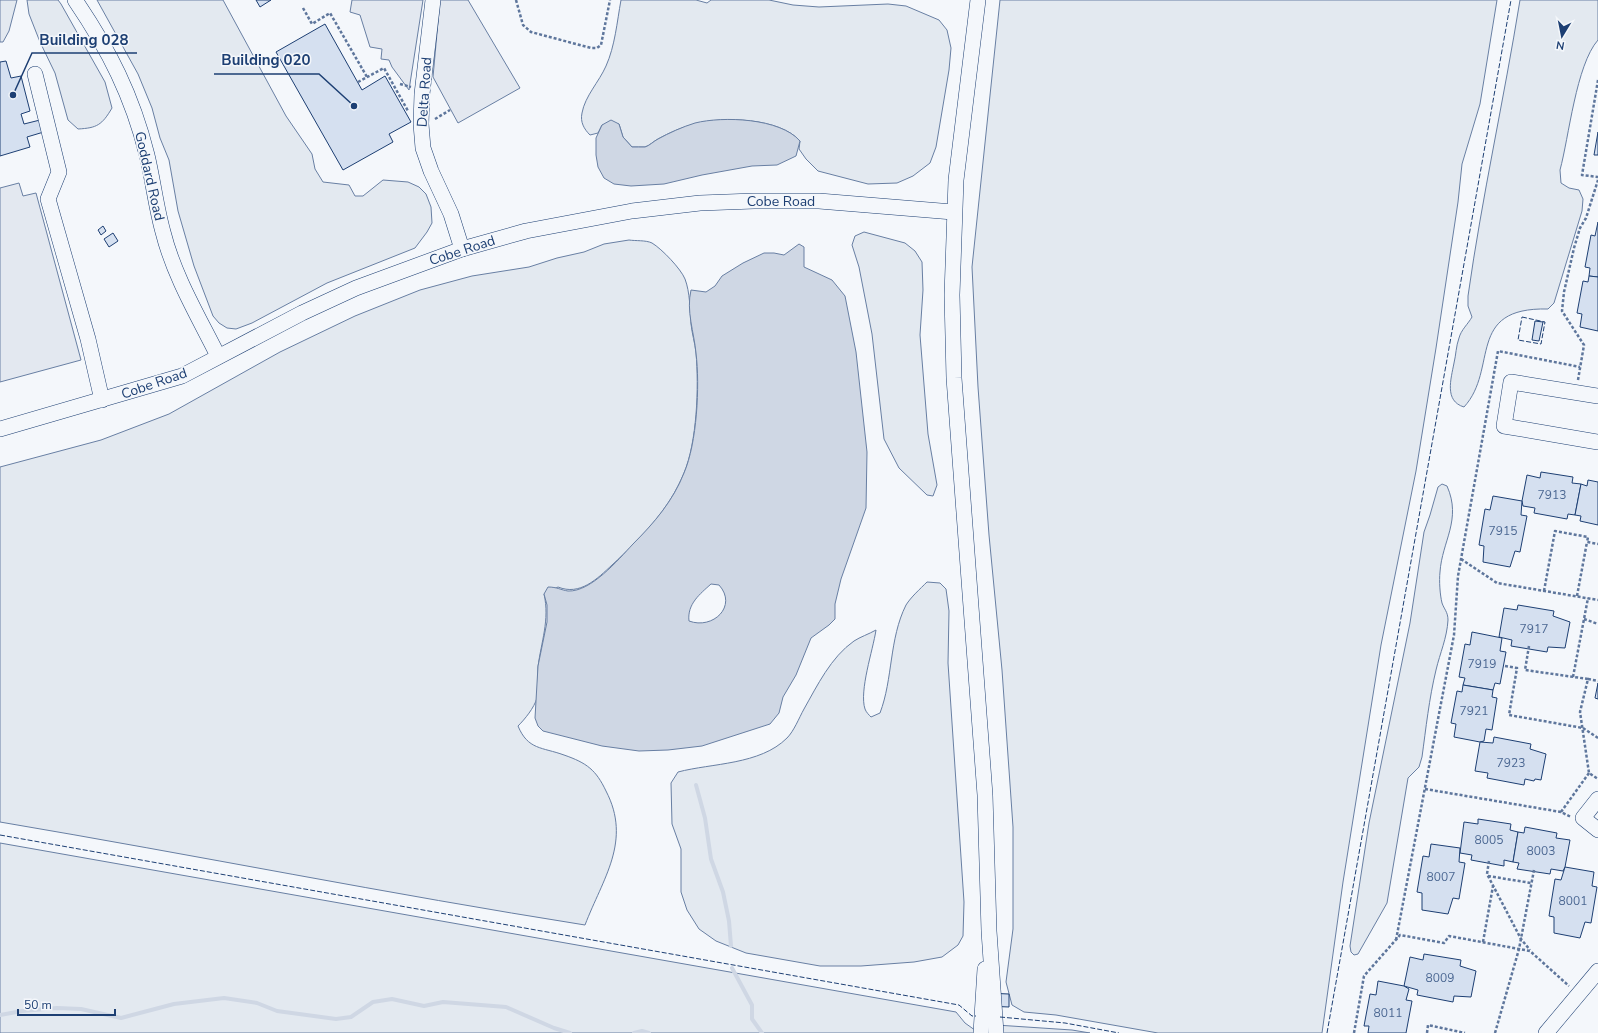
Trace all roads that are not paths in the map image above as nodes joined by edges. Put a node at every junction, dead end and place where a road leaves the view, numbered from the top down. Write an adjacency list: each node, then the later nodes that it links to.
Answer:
1 (74, 0): 7 (street, Goddard Road)
2 (433, 0): 6 (street, Delta Road)
3 (978, 0): 5 (street)
4 (35, 74): 9 (street)
5 (953, 212): 6 (street, Cobe Road); 14 (street)
6 (462, 249): 7 (street, Cobe Road)
7 (218, 356): 9 (street, Cobe Road)
8 (1598, 396): 11 (street)
9 (102, 400): 10 (street, Cobe Road)
10 (0, 429)
11 (1598, 442)
12 (1598, 799): 13 (street)
13 (1598, 830)
14 (989, 931): 16 (street); 17 (street)
15 (1598, 971): 18 (street)
16 (981, 1033)
17 (996, 1033)
18 (1546, 1033)

